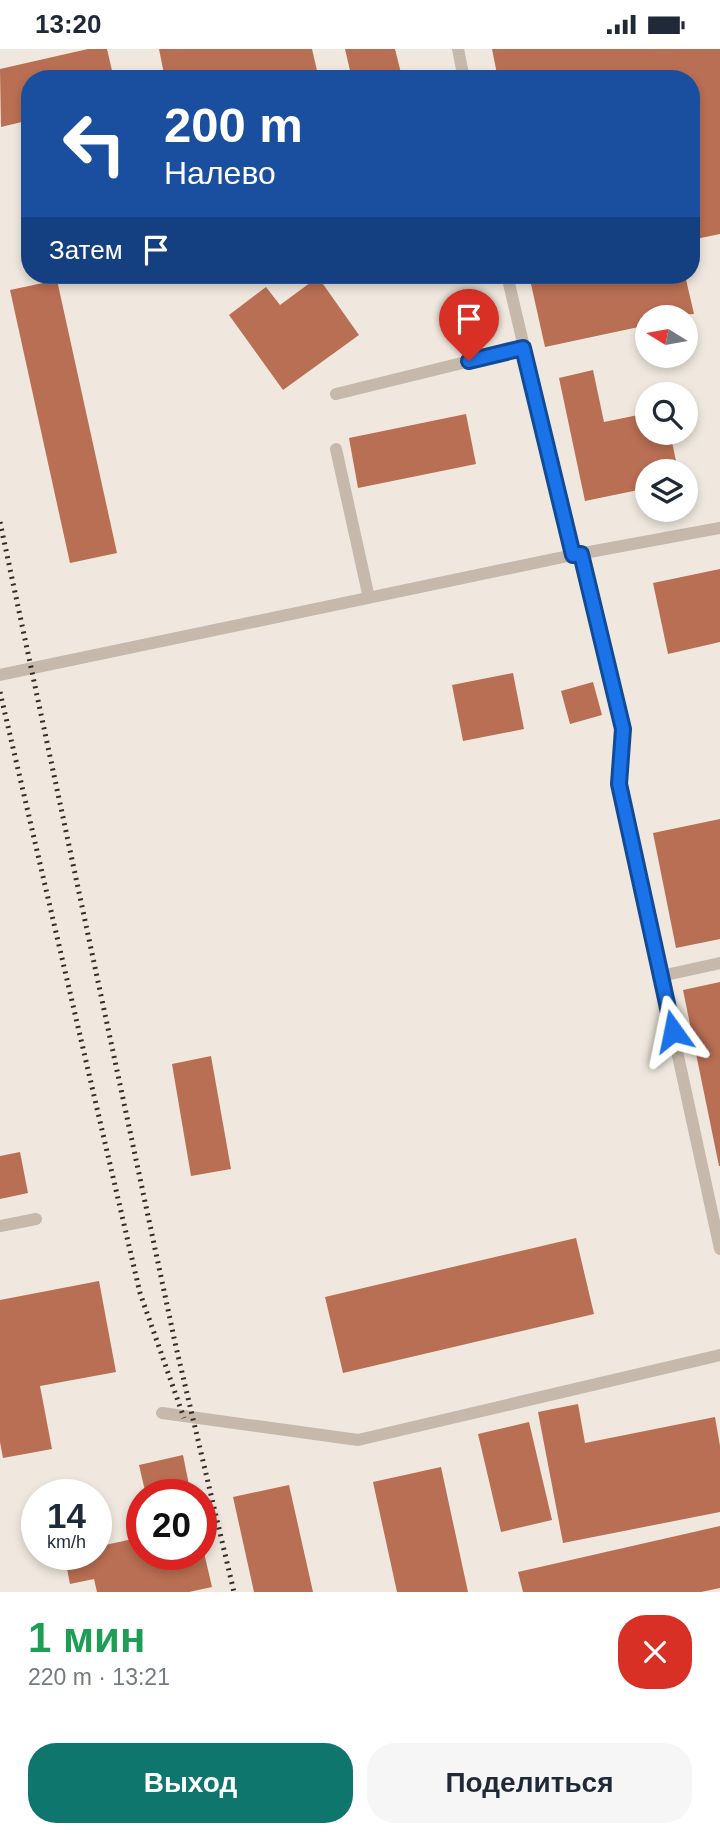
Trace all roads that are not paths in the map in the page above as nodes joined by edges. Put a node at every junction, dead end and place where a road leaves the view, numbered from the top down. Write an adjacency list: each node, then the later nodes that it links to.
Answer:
1 (458, 49): 2 (lane)
2 (462, 70)
3 (509, 284): 4 (lane)
4 (523, 348): 5 (lane); 8 (lane)
5 (336, 394)
6 (336, 449): 9 (lane)
7 (720, 529): 8 (lane)
8 (577, 555): 9 (lane); 12 (lane)
9 (369, 598): 10 (lane)
10 (0, 675)
11 (720, 963): 12 (lane)
12 (661, 976): 15 (lane)
13 (36, 1219): 14 (lane)
14 (0, 1226)
15 (720, 1249)
16 (720, 1355): 17 (lane)
17 (162, 1413)

